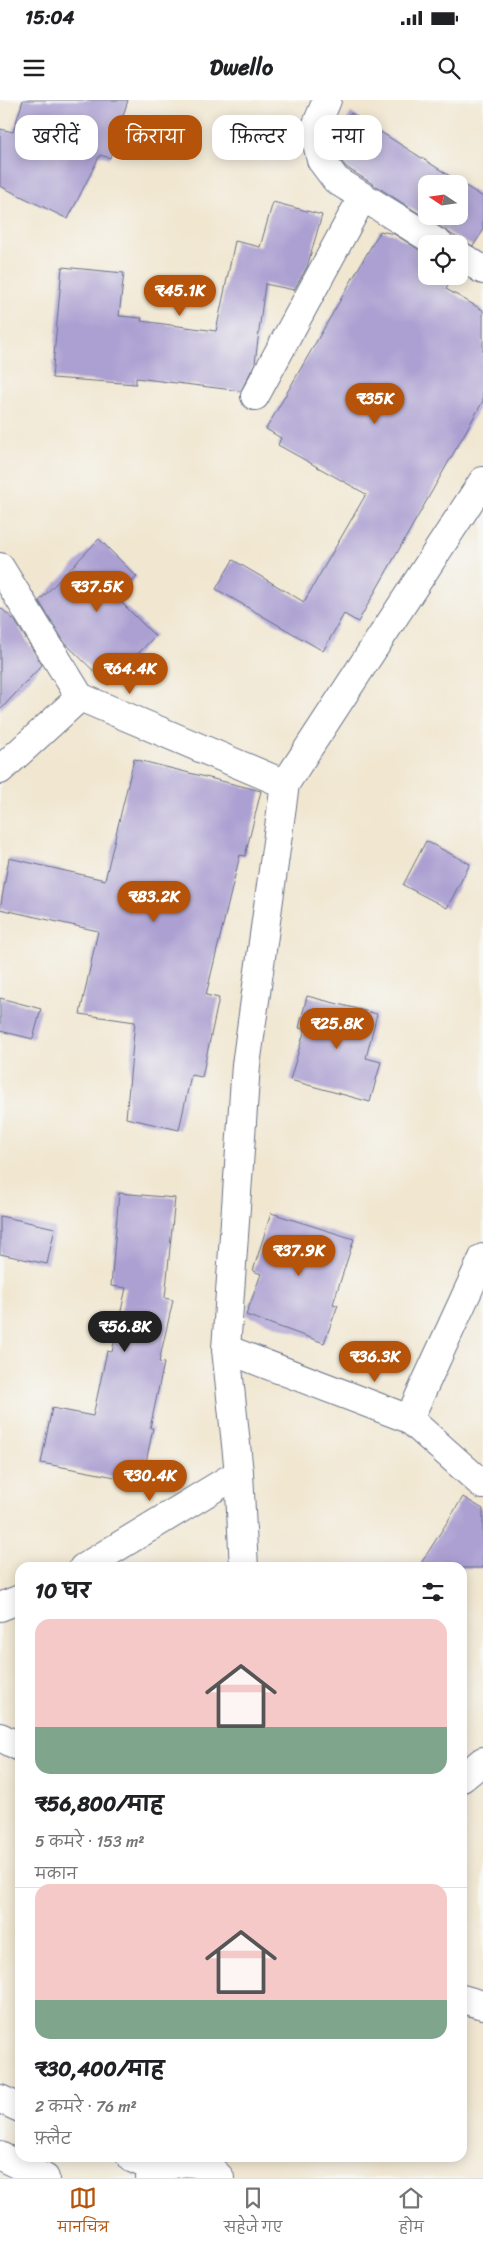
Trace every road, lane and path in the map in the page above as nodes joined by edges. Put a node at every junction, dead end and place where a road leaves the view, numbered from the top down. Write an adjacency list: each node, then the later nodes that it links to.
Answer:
1 (327, 100): 2 (street)
2 (362, 198): 3 (street); 6 (street)
3 (424, 235)
4 (468, 261): 5 (street)
5 (483, 270)
6 (255, 396)
7 (483, 481): 11 (street)
8 (0, 567): 9 (street)
9 (80, 697): 10 (street); 11 (street)
10 (0, 770)
11 (285, 784): 13 (street)
12 (483, 1258): 14 (street)
13 (226, 1349): 14 (street); 15 (street)
14 (409, 1419): 16 (street)
15 (239, 1473): 17 (street); 18 (street)
16 (483, 1485)
17 (93, 1562)
18 (244, 1562)
19 (15, 1601): 20 (street)
20 (0, 1607)
21 (0, 1737): 22 (street)
22 (15, 1745)
23 (483, 1761): 24 (street)
24 (467, 1774)
25 (467, 2000): 26 (street)
26 (483, 2005)
27 (0, 2099): 28 (street)
28 (15, 2106)
29 (0, 2156): 34 (street)
30 (137, 2162): 33 (street)
31 (181, 2162): 33 (street)
32 (197, 2162): 35 (street)
33 (155, 2174)
34 (45, 2178)
35 (220, 2178)

